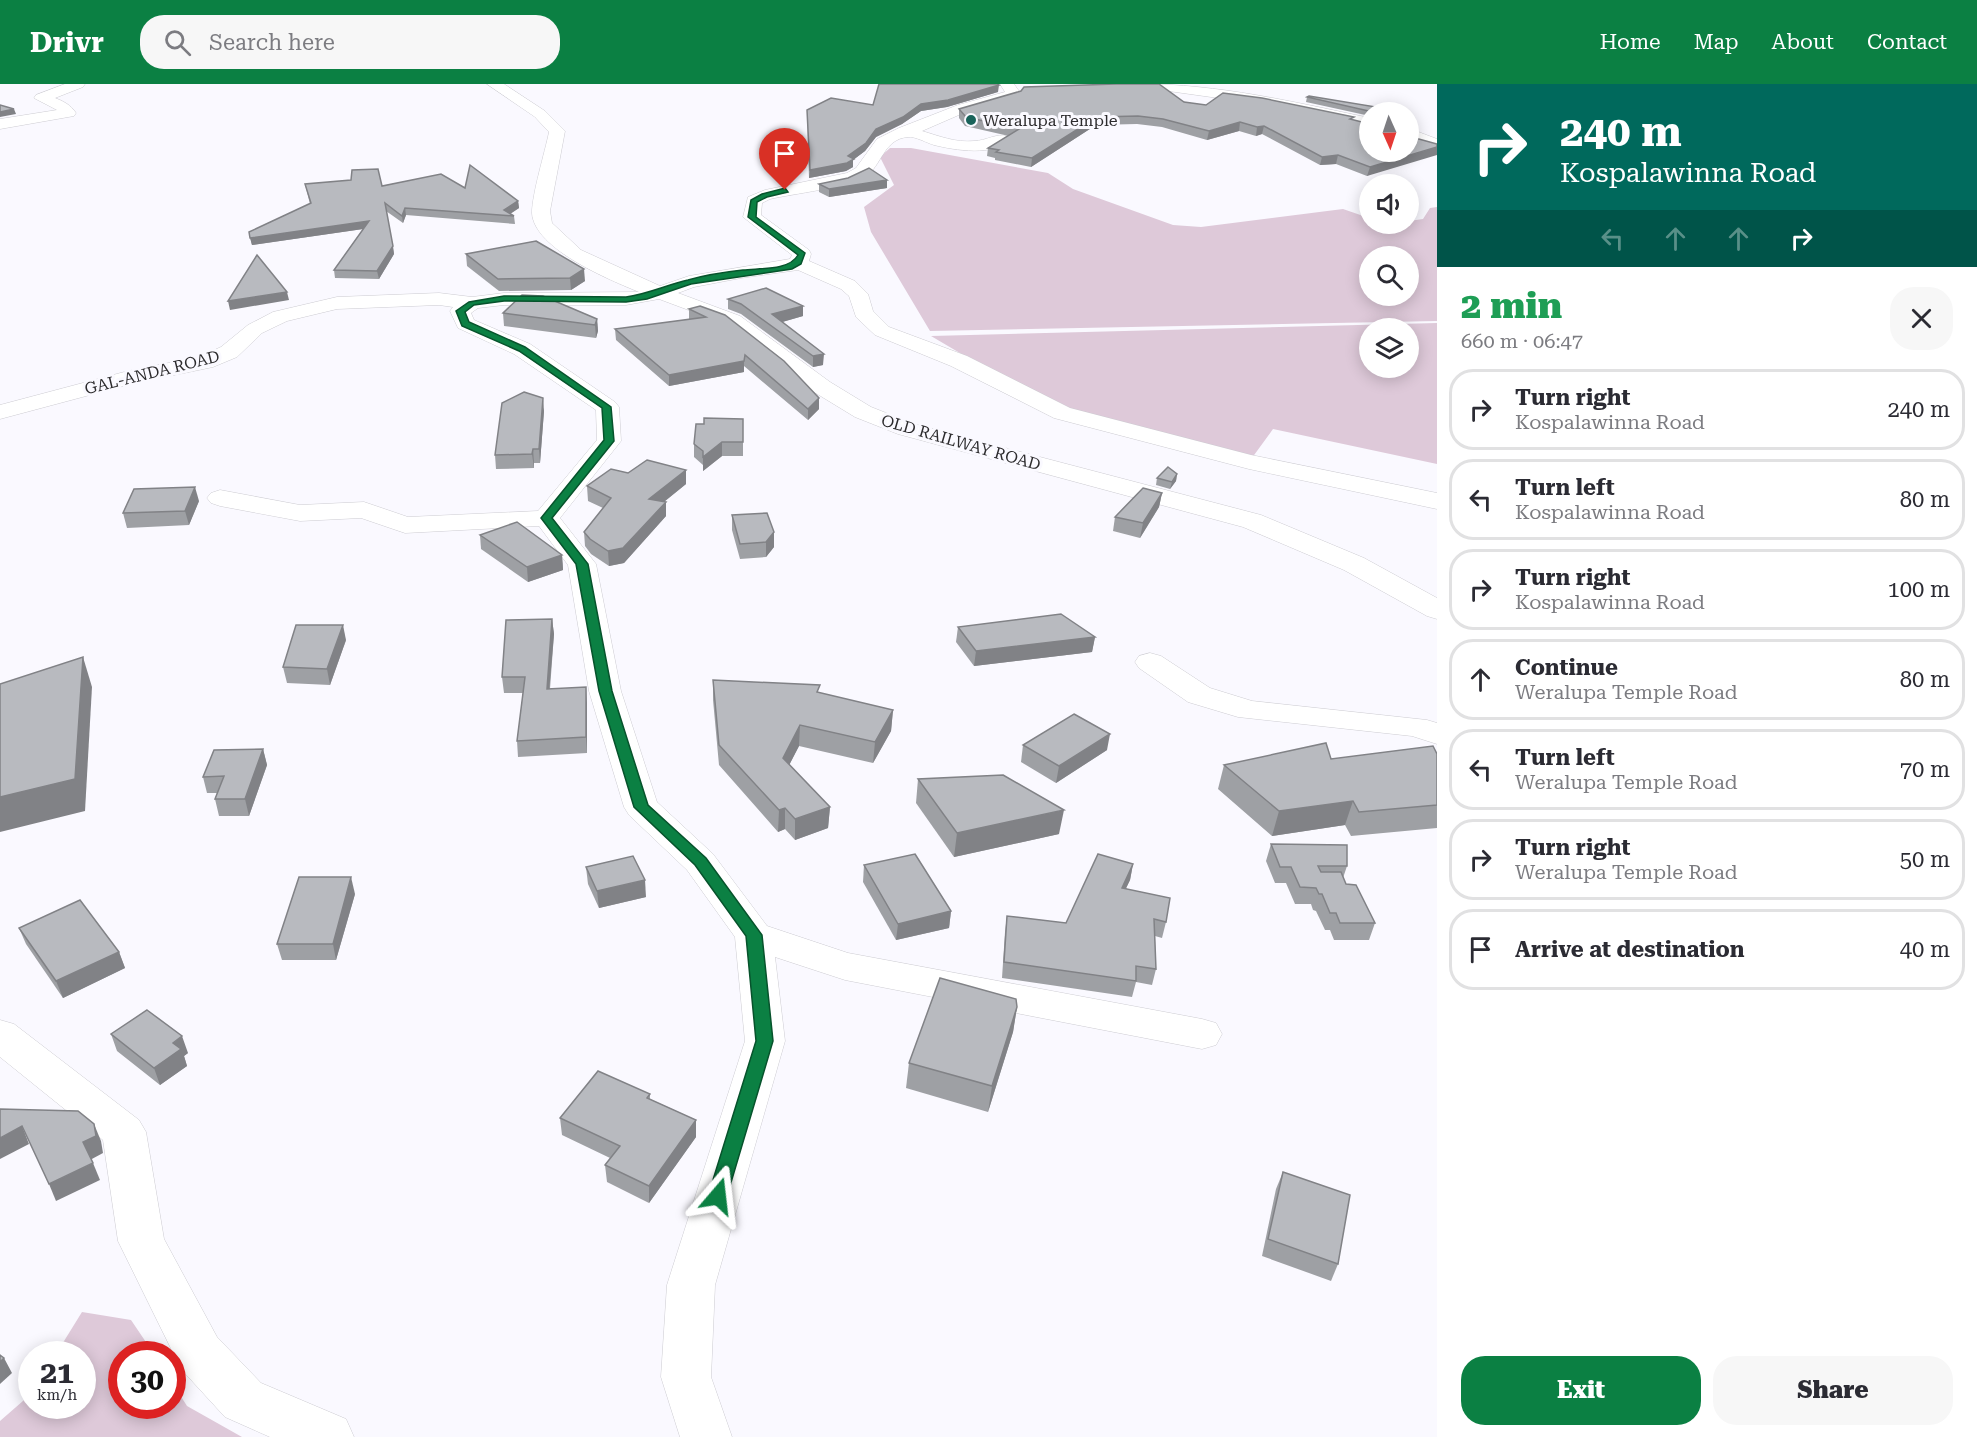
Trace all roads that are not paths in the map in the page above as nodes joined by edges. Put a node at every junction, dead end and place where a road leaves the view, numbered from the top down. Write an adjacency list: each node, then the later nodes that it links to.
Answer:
1 (78, 84): 6 (street)
2 (494, 84): 14 (street, OLD RAILWAY ROAD)
3 (1007, 84): 7 (street)
4 (1147, 84): 5 (street)
5 (1359, 121)
6 (0, 124)
7 (904, 131): 9 (street); 11 (street)
8 (1419, 137): 10 (street)
9 (1002, 140)
10 (1437, 144)
11 (776, 236): 12 (street); 13 (street)
12 (821, 251)
13 (798, 263): 14 (street, GAL-ANDA ROAD); 18 (street)
14 (661, 291): 15 (street, GAL-ANDA ROAD); 20 (street, OLD RAILWAY ROAD)
15 (472, 303): 16 (street, GAL-ANDA ROAD); 19 (street)
16 (0, 412)
17 (220, 498): 19 (street)
18 (1437, 501)
19 (546, 518): 23 (street)
20 (1437, 610)
21 (1150, 662): 22 (street)
22 (1437, 734)
23 (754, 935): 24 (street); 27 (street)
24 (1202, 1034)
25 (0, 1035): 26 (street)
26 (328, 1437)
27 (706, 1437)

